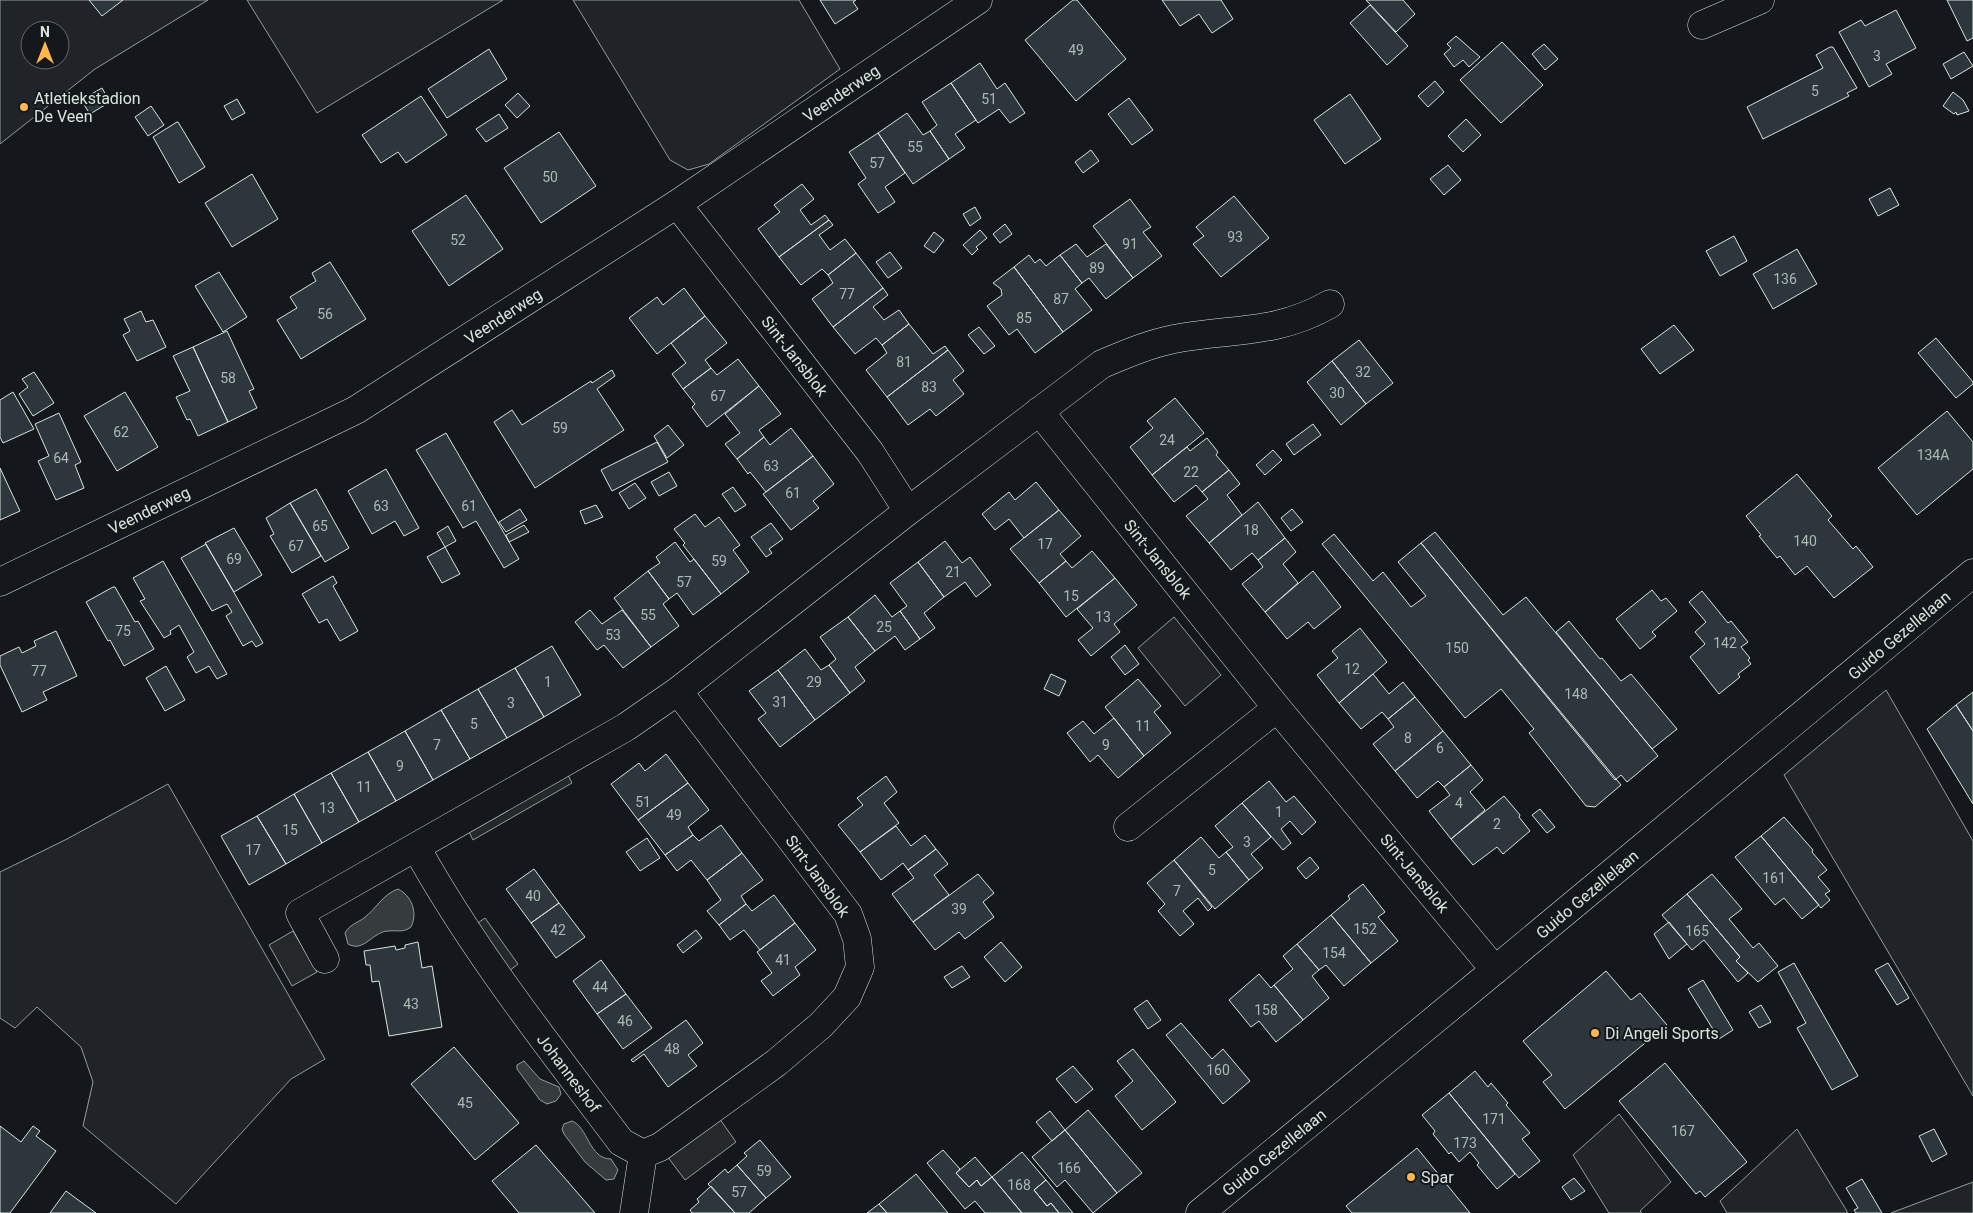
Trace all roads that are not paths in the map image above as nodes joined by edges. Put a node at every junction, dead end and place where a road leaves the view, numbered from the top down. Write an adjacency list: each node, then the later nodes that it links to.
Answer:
1 (978, 0): 4 (street, Veenderweg)
2 (1760, 0): 3 (street)
3 (1702, 25)
4 (677, 204): 7 (street, Sint-Jansblok); 9 (street, Veenderweg)
5 (1330, 304): 6 (street)
6 (1039, 411): 7 (street); 11 (street, Sint-Jansblok)
7 (908, 511): 10 (street)
8 (1973, 574): 15 (street, Guido Gezellelaan)
9 (0, 582)
10 (678, 691): 13 (street); 16 (street, Sint-Jansblok)
11 (1277, 708): 12 (street); 15 (street, Sint-Jansblok)
12 (1128, 827)
13 (416, 847): 14 (street); 16 (street, Johanneshof)
14 (325, 959)
15 (1495, 970): 18 (street, Guido Gezellelaan)
16 (643, 1154): 17 (street)
17 (634, 1213)
18 (1200, 1213)

